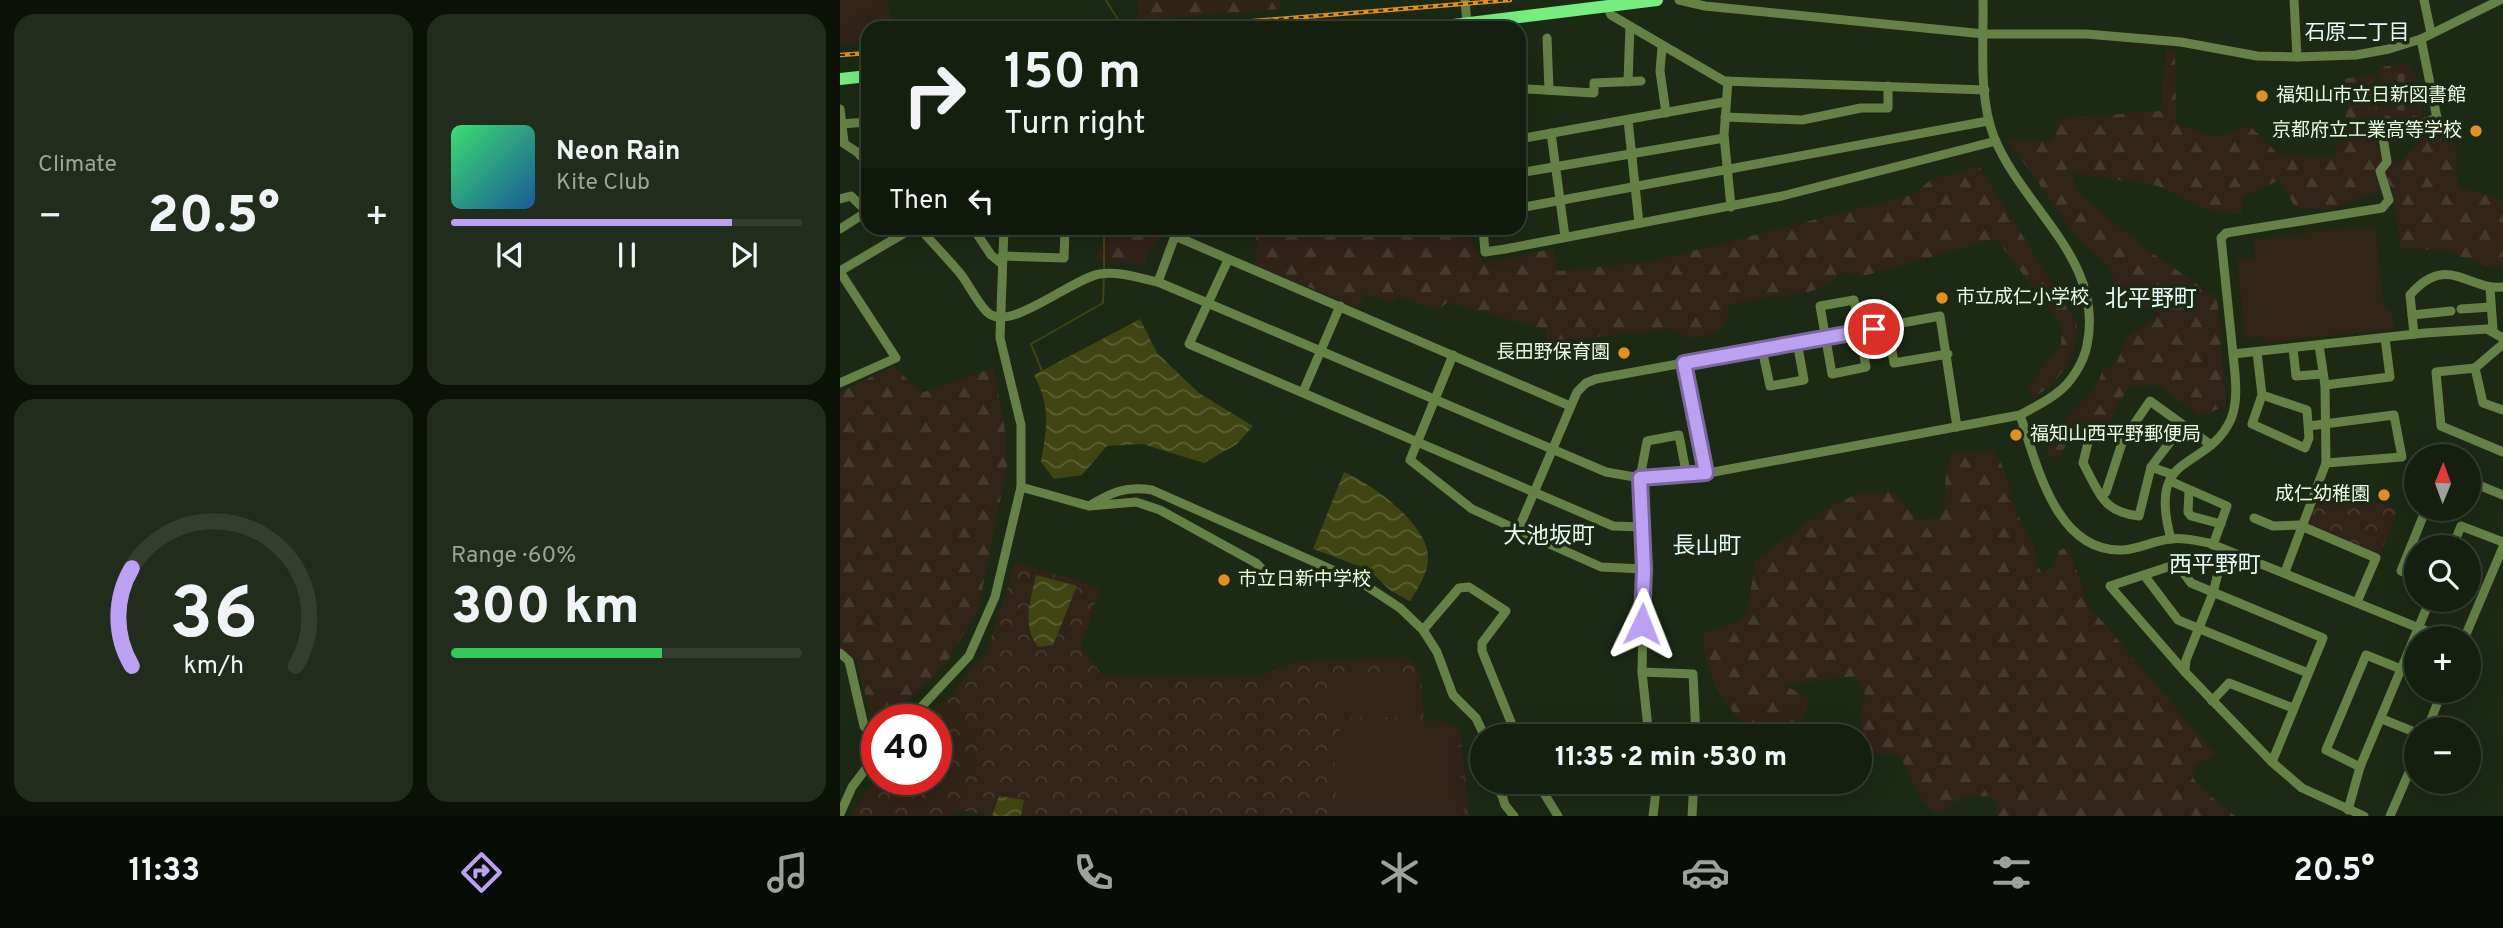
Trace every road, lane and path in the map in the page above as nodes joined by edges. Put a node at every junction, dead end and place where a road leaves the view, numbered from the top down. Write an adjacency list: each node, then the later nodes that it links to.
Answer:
1 (1465, 0): 10 (street)
2 (1657, 0): 8 (main road)
3 (1679, 0): 14 (street)
4 (1983, 0): 14 (street)
5 (2294, 0): 18 (street)
6 (2424, 0): 13 (street)
7 (2500, 0): 13 (street)
8 (1624, 2): 9 (main road)
9 (1607, 6): 11 (main road); 12 (street)
10 (1472, 21)
11 (1495, 21)
12 (1630, 26): 17 (street); 23 (street)
13 (2431, 33): 16 (street)
14 (1984, 34): 18 (street); 26 (street)
15 (1547, 38): 25 (street)
16 (2421, 39): 18 (street); 90 (street)
17 (1662, 47): 22 (street); 30 (street)
18 (2297, 57)
19 (861, 77): 20 (main road)
20 (840, 79)
21 (1641, 81): 23 (street)
22 (1728, 81): 24 (street); 28 (street)
23 (1628, 82): 25 (street)
24 (1888, 86): 26 (street); 31 (street)
25 (1549, 90): 27 (street)
26 (1985, 90): 33 (street)
27 (1526, 92)
28 (1724, 102): 30 (street); 31 (street)
29 (840, 109): 35 (street)
30 (1666, 113): 32 (street)
31 (1724, 117): 38 (street)
32 (1628, 120): 36 (street); 41 (street)
33 (1988, 121): 40 (street); 44 (street)
34 (861, 123): 35 (street)
35 (841, 124): 39 (street)
36 (1551, 133): 37 (street); 43 (street)
37 (1526, 138)
38 (1724, 138): 41 (street); 44 (street)
39 (842, 141): 42 (street)
40 (1996, 141): 51 (street); 102 (street)
41 (1632, 152): 43 (street); 46 (street)
42 (861, 158)
43 (1556, 166): 45 (street); 48 (street)
44 (1727, 170): 46 (street); 51 (street)
45 (1526, 172)
46 (1635, 187): 48 (street); 53 (street)
47 (840, 200): 49 (street)
48 (1560, 201): 50 (street); 61 (street)
49 (861, 206)
50 (1526, 207)
51 (1731, 207): 53 (street)
52 (861, 216): 54 (street)
53 (1639, 223): 61 (street)
54 (840, 229)
55 (901, 235): 64 (street)
56 (925, 235): 74 (street)
57 (978, 235): 62 (street)
58 (1003, 235): 62 (street)
59 (1065, 235): 62 (street)
60 (1484, 235): 61 (street)
61 (1565, 237)
62 (1002, 260): 74 (street)
63 (1228, 260): 65 (street); 68 (street); 69 (street)
64 (840, 272): 95 (street)
65 (1158, 282): 68 (street); 74 (street)
66 (2503, 287): 67 (street)
67 (2490, 288): 70 (street); 73 (street)
68 (1206, 302): 87 (street); 97 (street)
69 (1340, 306): 87 (street); 91 (street)
70 (2491, 307): 71 (street); 76 (street)
71 (2461, 309)
72 (2451, 311): 73 (street)
73 (2412, 315): 78 (street)
74 (1000, 318): 119 (street)
75 (1888, 327): 77 (street); 89 (street); 89 (street)
76 (2493, 330): 78 (street); 81 (street)
77 (1860, 331): 79 (street); 79 (street); 79 (street)
78 (2414, 334): 80 (street)
79 (1825, 337): 82 (street)
80 (2385, 338): 84 (street); 96 (street)
81 (2503, 338)
82 (1797, 342): 86 (street); 86 (street)
83 (2503, 344): 93 (street)
84 (2319, 345): 85 (street); 94 (street)
85 (2293, 348): 88 (street); 94 (street)
86 (1762, 349): 92 (street)
87 (1323, 351): 97 (street); 99 (street)
88 (2257, 352): 90 (street); 98 (street)
89 (1948, 354): 105 (street)
90 (2233, 354): 109 (street)
91 (1453, 355): 99 (street); 100 (street)
92 (1684, 363): 100 (street); 114 (street)
93 (2475, 368): 101 (street); 111 (street)
94 (2323, 374): 96 (street)
95 (840, 383)
96 (2325, 385): 103 (street)
97 (1303, 392): 108 (street)
98 (2262, 395): 106 (street); 106 (street)
99 (1436, 399): 108 (street); 110 (street)
100 (1570, 406): 110 (street)
101 (2503, 410)
102 (2020, 415): 105 (street); 131 (street)
103 (2326, 424): 106 (street); 112 (street); 112 (street)
104 (2183, 425): 107 (street); 109 (street); 113 (street)
105 (1957, 426): 114 (street)
106 (2309, 426)
107 (2123, 440): 123 (street); 123 (street)
108 (1417, 442): 120 (street); 129 (street)
109 (2211, 445): 117 (street)
110 (1553, 449): 116 (street); 120 (street)
111 (2503, 452)
112 (2326, 463): 128 (street)
113 (2151, 467): 117 (street); 123 (street)
114 (1706, 473): 115 (street)
115 (1687, 477): 116 (street); 116 (street)
116 (1640, 478): 127 (street)
117 (2170, 478): 121 (street); 131 (street)
118 (2482, 486): 122 (street)
119 (1021, 487): 124 (street); 152 (street)
120 (1534, 491): 127 (street); 129 (street)
121 (2189, 491): 126 (street); 126 (street)
122 (2503, 495)
123 (2101, 496)
124 (1089, 506): 137 (street); 144 (street)
125 (2254, 518): 128 (street)
126 (2221, 524): 133 (street)
127 (1643, 527): 135 (street)
128 (2303, 528): 136 (street); 140 (street)
129 (1518, 530): 135 (street)
130 (2457, 535): 132 (street)
131 (2171, 539): 133 (street)
132 (2503, 544): 142 (street)
133 (2213, 545): 134 (street)
134 (2224, 549): 136 (street); 139 (street)
135 (1644, 569): 148 (street)
136 (2285, 572): 140 (street)
137 (1266, 573)
138 (2144, 575): 139 (street); 143 (street); 149 (street)
139 (2213, 593): 143 (street); 150 (street)
140 (2357, 602): 141 (street)
141 (2414, 626)
142 (2469, 626)
143 (2197, 629): 149 (street); 150 (street)
144 (1423, 631): 156 (street); 157 (street)
145 (840, 653): 154 (street)
146 (2404, 663): 147 (street)
147 (2401, 670): 155 (street); 162 (street)
148 (1642, 672): 158 (street); 159 (street)
149 (2185, 672): 151 (street)
150 (2308, 673): 153 (street)
151 (2211, 701): 153 (street); 161 (street)
152 (924, 704)
153 (2293, 708): 161 (street)
154 (861, 713)
155 (2382, 719): 160 (street); 162 (street)
156 (1479, 724)
157 (1512, 724)
158 (1648, 724)
159 (1695, 724)
160 (2404, 728)
161 (2272, 762): 169 (street)
162 (2360, 768): 169 (street)
163 (861, 775): 170 (street)
164 (2404, 784): 176 (street)
165 (1501, 794): 171 (street)
166 (1545, 794): 172 (street)
167 (1656, 794): 173 (street)
168 (1693, 794): 174 (street)
169 (2348, 810): 175 (street)
170 (840, 814)
171 (1514, 816)
172 (1559, 816)
173 (1654, 816)
174 (1692, 816)
175 (2364, 816)
176 (2390, 816)

